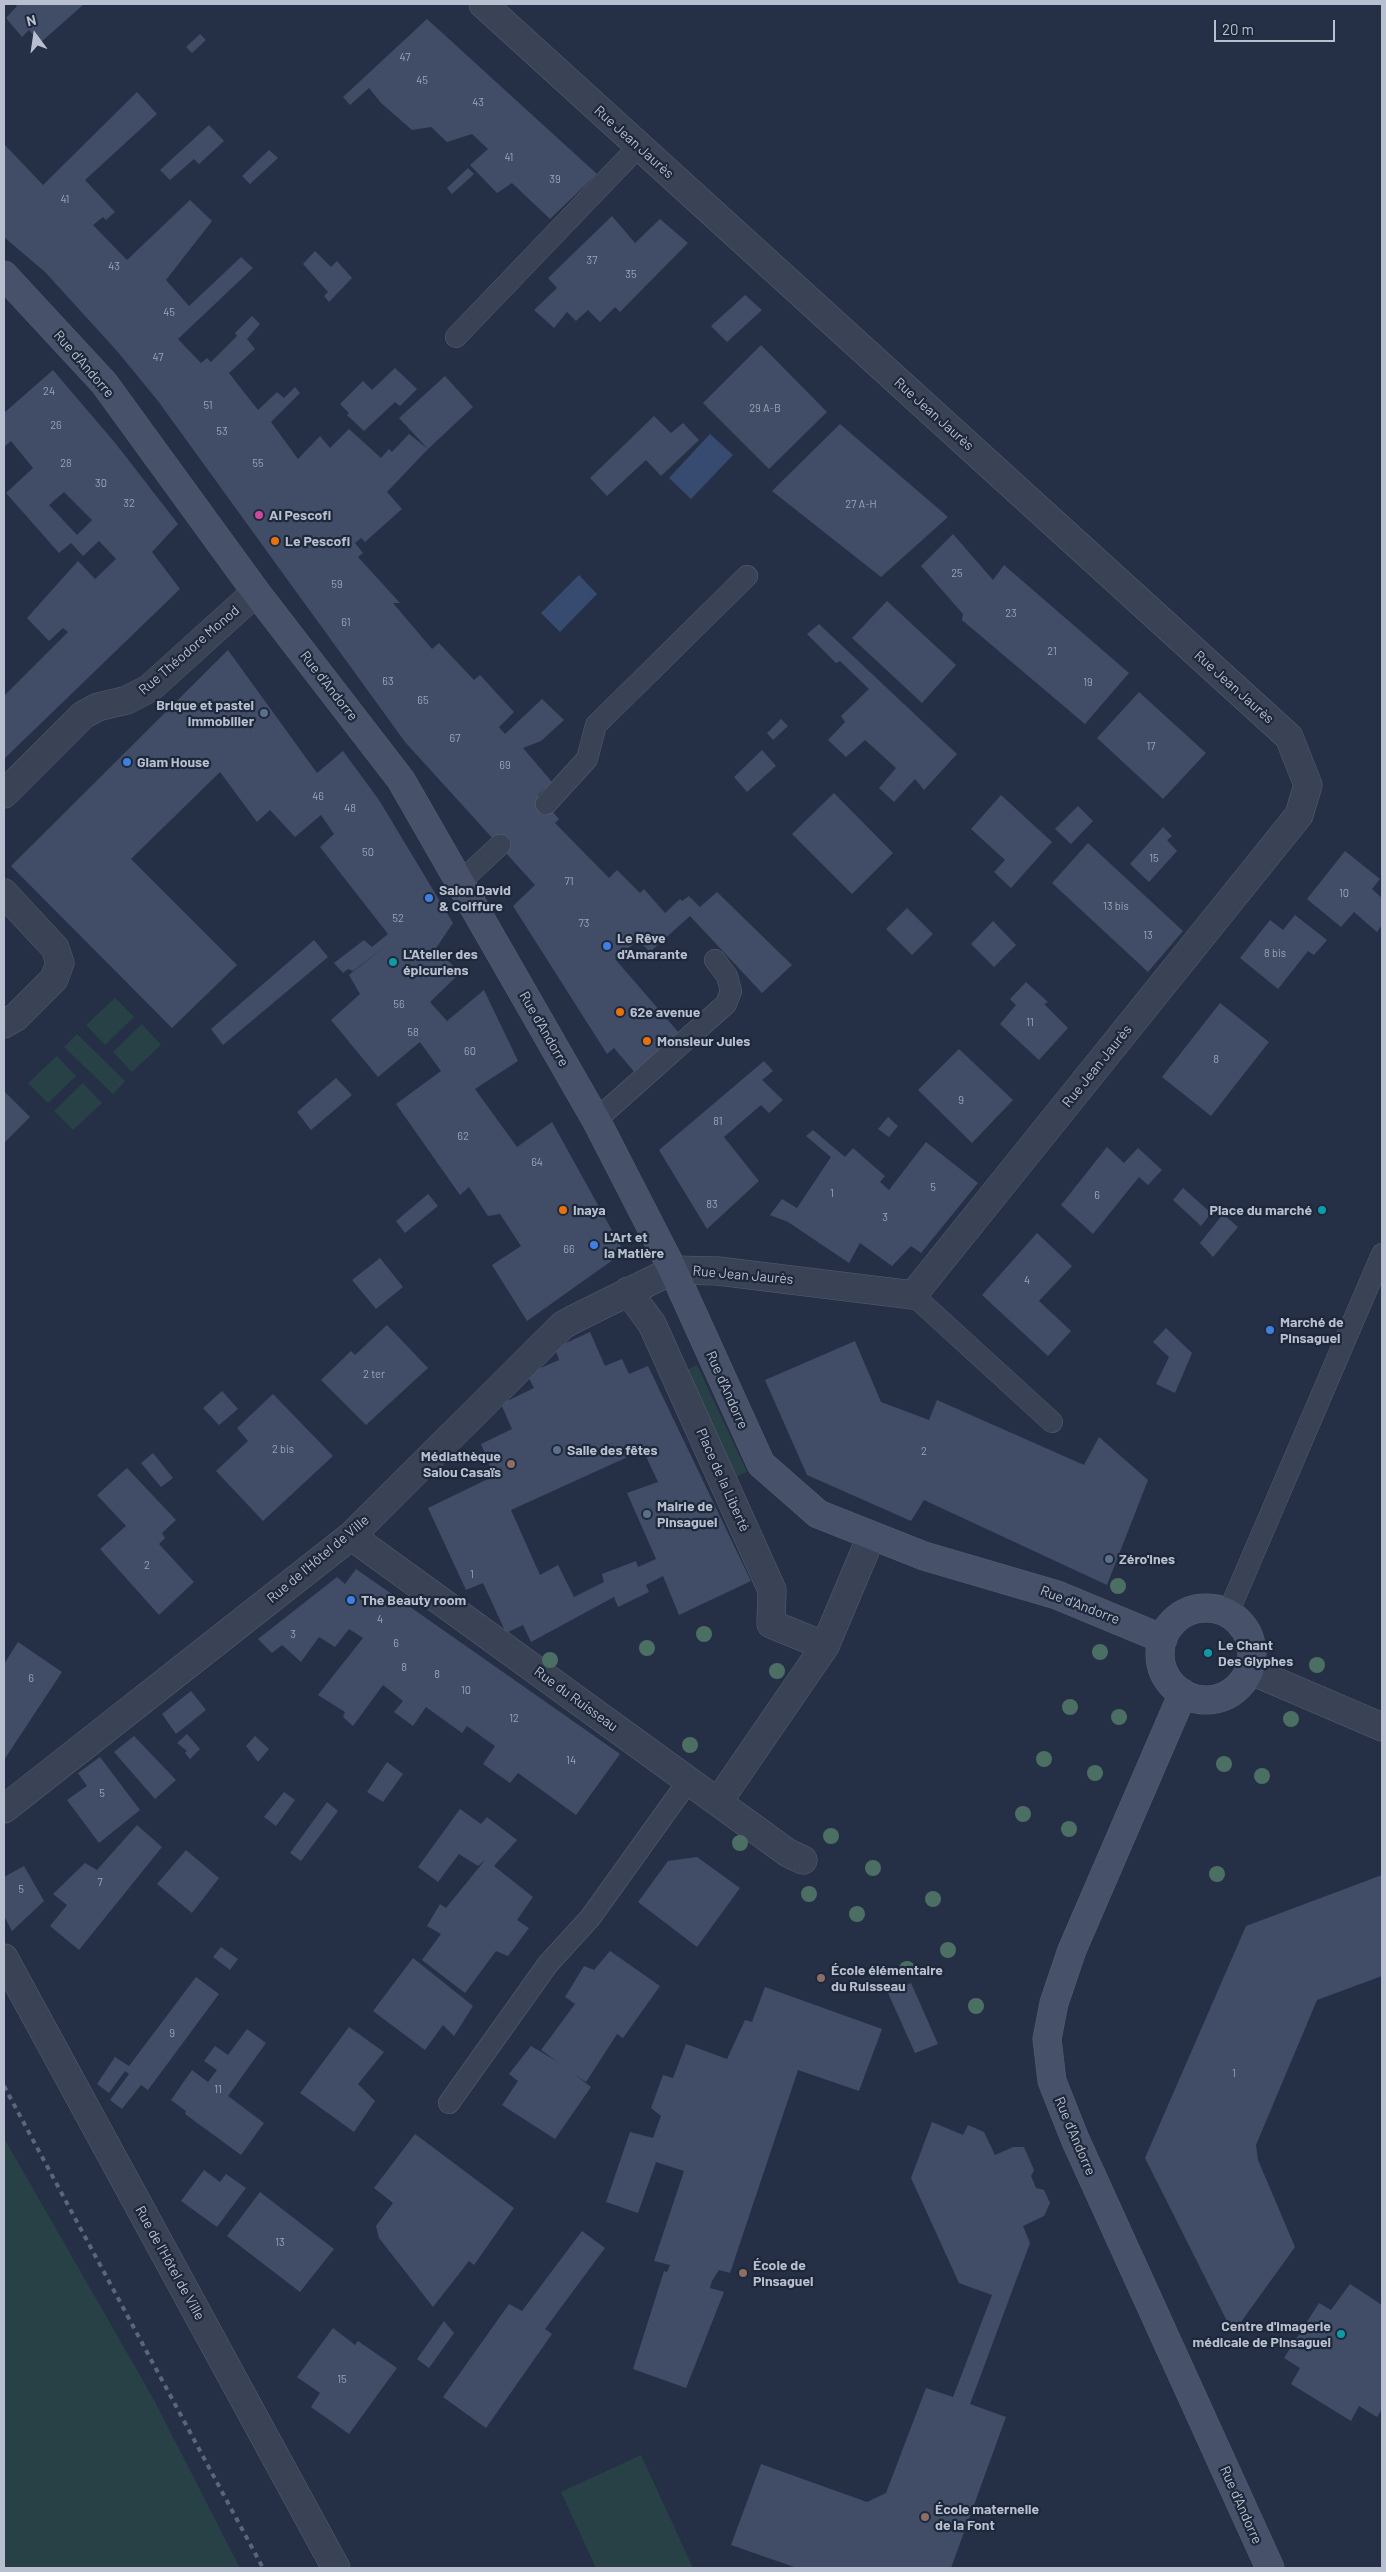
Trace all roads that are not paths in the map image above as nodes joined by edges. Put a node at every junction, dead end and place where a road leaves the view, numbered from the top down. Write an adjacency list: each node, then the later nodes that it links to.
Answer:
1 (483, 4): 2 (street, Rue Jean Jaurès)
2 (639, 146): 4 (lane); 18 (street, Rue Jean Jaurès)
3 (4, 275): 6 (main road, Rue d'Andorre)
4 (456, 337)
5 (747, 576): 8 (lane)
6 (256, 592): 7 (street, Rue Théodore Monod); 10 (main road, Rue d'Andorre)
7 (4, 794)
8 (546, 804)
9 (500, 845): 10 (lane)
10 (460, 882): 14 (main road, Rue d'Andorre)
11 (4, 893): 13 (street)
12 (715, 960): 14 (lane)
13 (4, 1024)
14 (596, 1120): 16 (main road, Rue d'Andorre)
15 (1382, 1254): 22 (lane)
16 (673, 1270): 17 (street, Rue de l'Hôtel de Ville); 18 (street, Rue Jean Jaurès); 21 (main road, Rue d'Andorre)
17 (628, 1291): 20 (street, Rue de l'Hôtel de Ville); 24 (street, Place de la Liberté)
18 (913, 1294): 19 (lane)
19 (1052, 1422)
20 (351, 1536): 28 (street, Rue du Ruisseau); 30 (street, Rue de l'Hôtel de Ville)
21 (871, 1537): 23 (main road, Rue d'Andorre); 24 (street)
22 (1228, 1613): 23 (main road); 25 (main road)
23 (1163, 1639): 26 (main road)
24 (825, 1646): 29 (street)
25 (1249, 1670): 26 (main road); 27 (street)
26 (1183, 1693): 35 (main road, Rue d'Andorre)
27 (1382, 1727)
28 (689, 1780): 29 (street, Rue du Ruisseau); 33 (lane)
29 (718, 1802): 31 (street, Rue du Ruisseau)
30 (4, 1809)
31 (803, 1860)
32 (4, 1958): 34 (street, Rue de l'Hôtel de Ville)
33 (449, 2103)
34 (336, 2568)
35 (1270, 2568)

